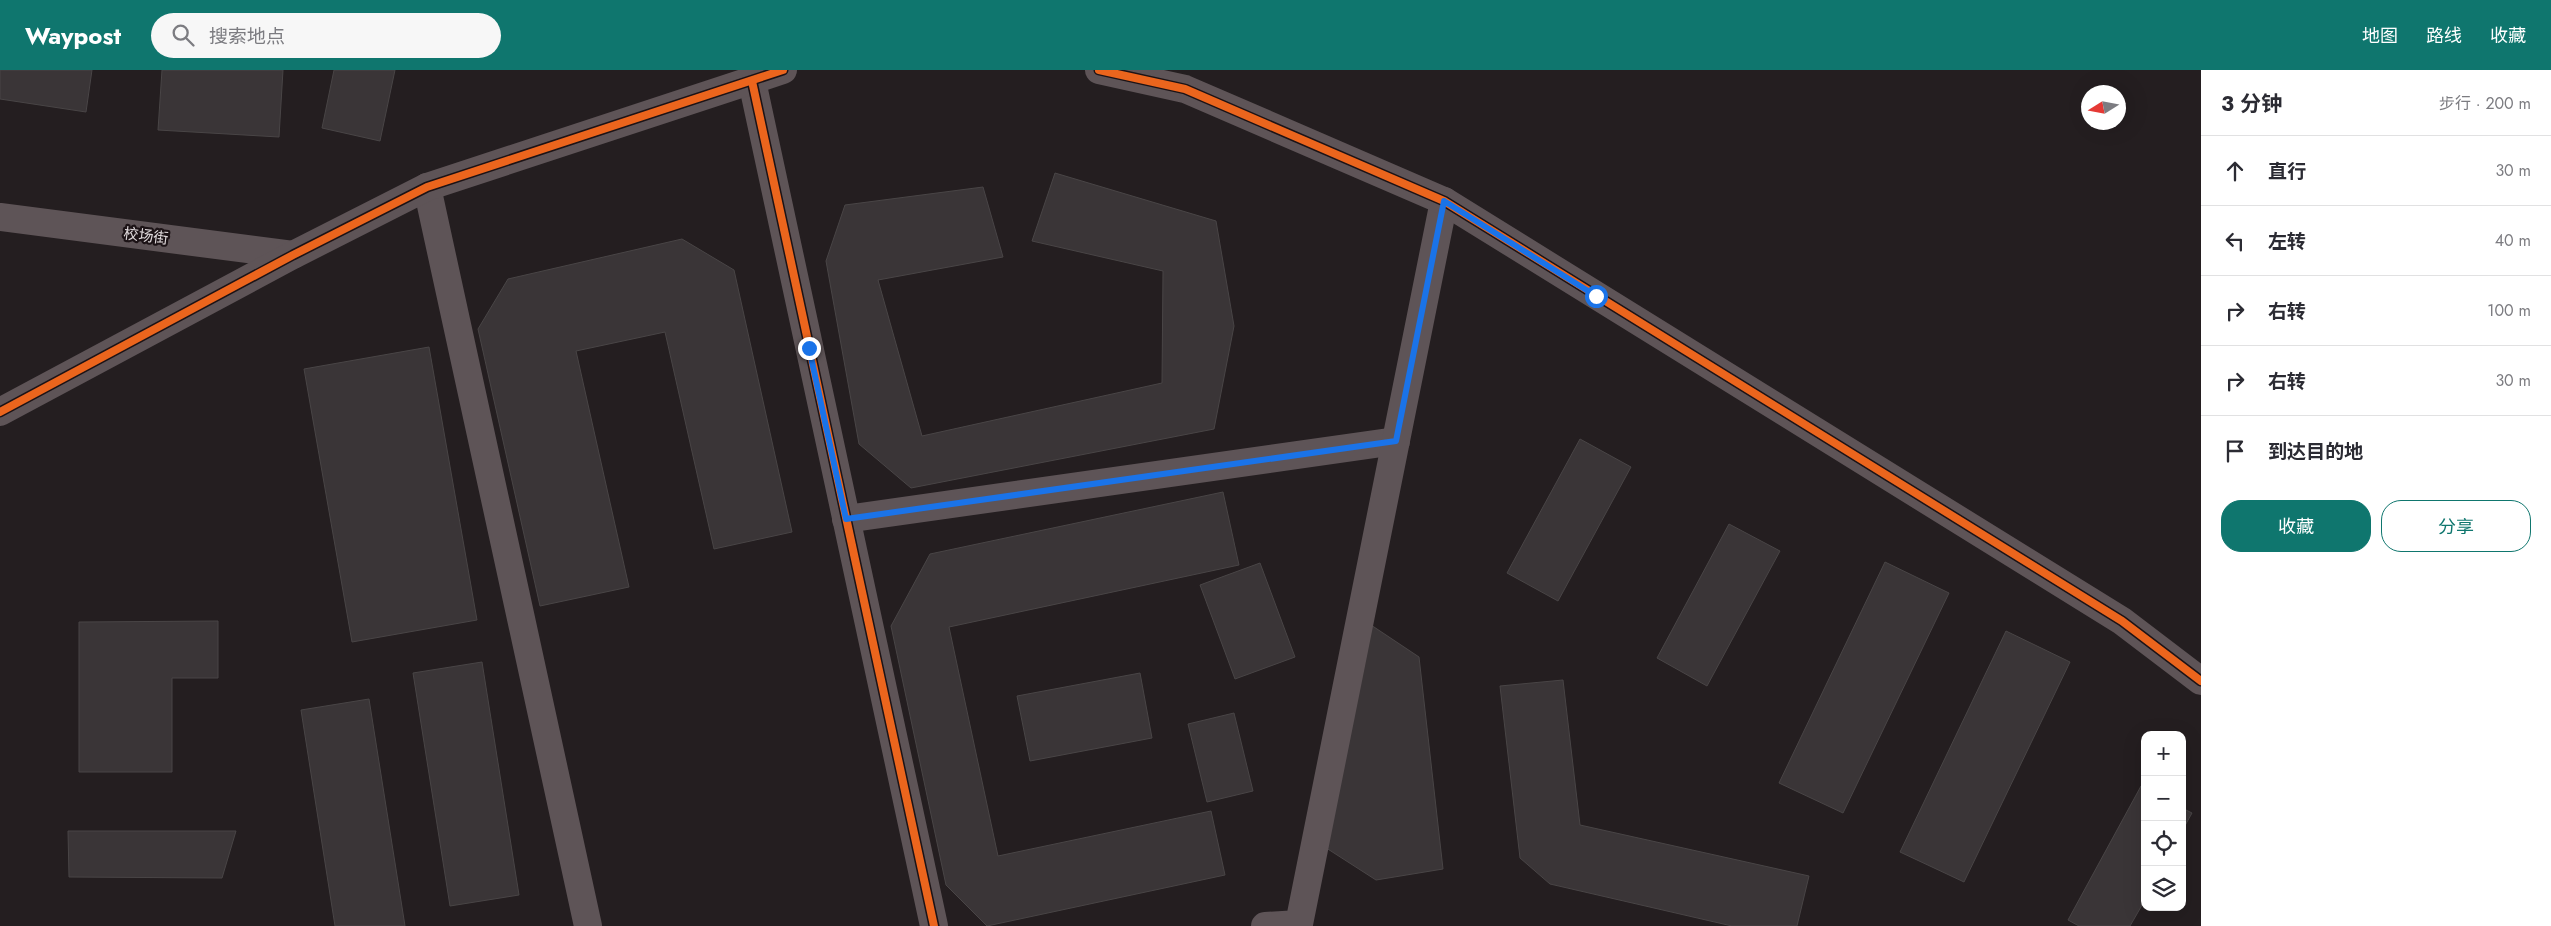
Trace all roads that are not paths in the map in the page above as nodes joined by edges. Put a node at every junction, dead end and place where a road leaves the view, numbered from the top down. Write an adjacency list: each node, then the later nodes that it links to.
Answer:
1 (783, 70): 3 (street)
2 (1099, 70): 5 (street)
3 (752, 80): 4 (street); 10 (street)
4 (427, 187): 7 (street); 12 (street)
5 (1444, 201): 9 (street); 11 (street)
6 (0, 217): 7 (street, 校场街)
7 (293, 254): 8 (street)
8 (0, 412)
9 (1396, 441): 10 (street); 14 (street)
10 (846, 519): 13 (street)
11 (2201, 681)
12 (588, 926)
13 (934, 926)
14 (1265, 926)

